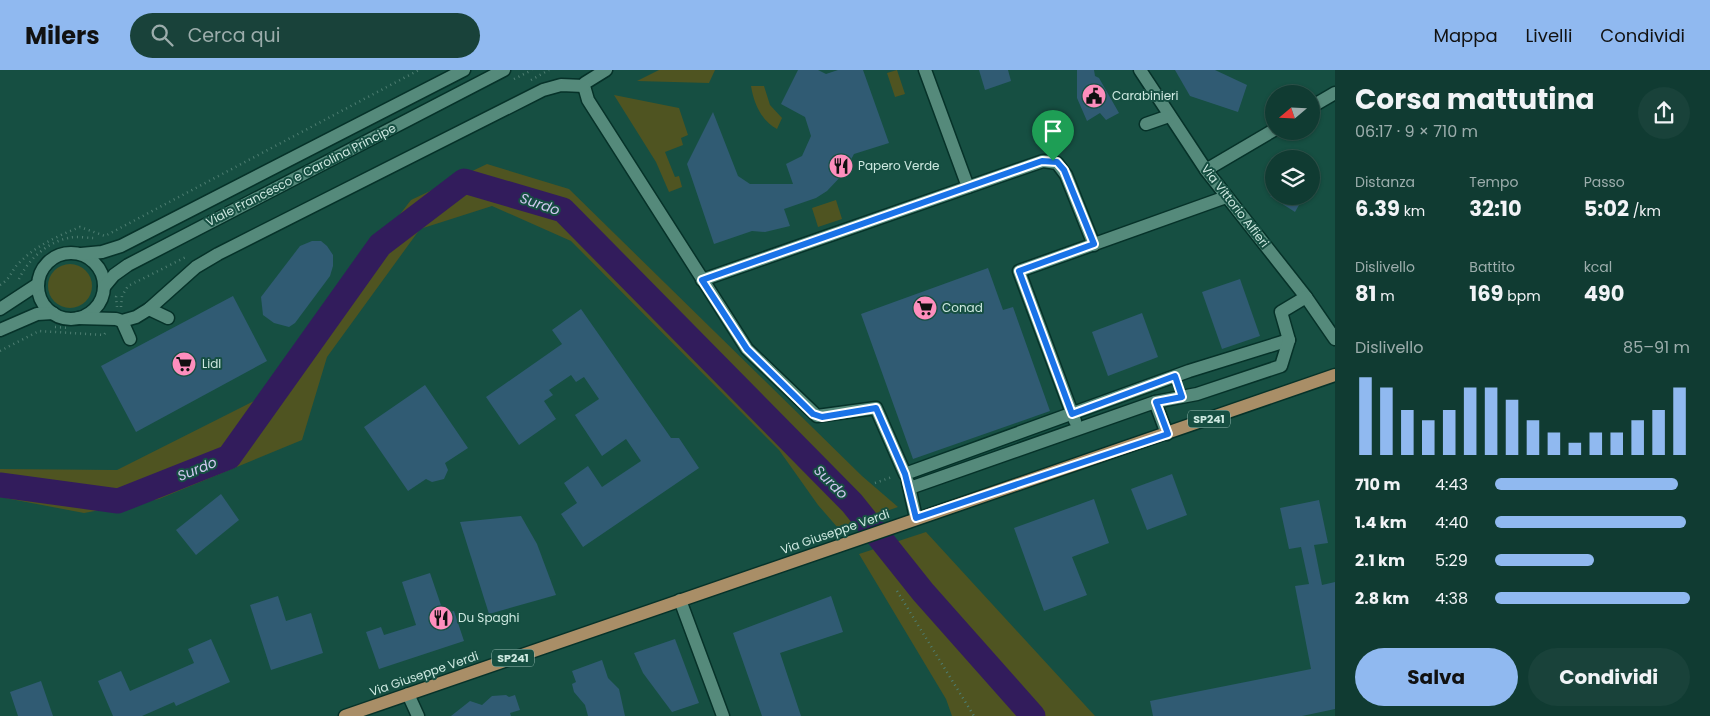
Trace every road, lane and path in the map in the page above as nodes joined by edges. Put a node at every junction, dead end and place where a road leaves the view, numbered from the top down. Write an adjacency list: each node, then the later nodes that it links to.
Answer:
1 (419, 70): 24 (path)
2 (464, 70): 20 (street, Viale Francesco e Carolina Principe)
3 (504, 70): 26 (street, Viale Francesco e Carolina Principe)
4 (532, 70): 8 (path)
5 (606, 70): 9 (street)
6 (925, 70): 16 (street)
7 (1140, 70): 12 (street, Via Vittorio Alfieri)
8 (506, 83)
9 (584, 86): 21 (street); 29 (street)
10 (1335, 93): 11 (street)
11 (1320, 102)
12 (1168, 116): 13 (street); 15 (street, Via Vittorio Alfieri)
13 (1146, 124)
14 (1265, 135): 15 (street)
15 (1206, 170): 17 (street, Via Vittorio Alfieri)
16 (968, 187): 19 (street); 21 (street)
17 (1226, 197): 19 (street); 27 (street, Via Vittorio Alfieri)
18 (112, 239): 22 (path)
19 (1094, 244): 44 (street)
20 (81, 254): 23 (street, Viale Francesco e Carolina Principe); 26 (street)
21 (702, 280): 47 (street)
22 (15, 284)
23 (38, 284): 28 (street); 30 (street)
24 (0, 285)
25 (118, 291): 33 (path)
26 (103, 292): 31 (street, Viale Francesco e Carolina Principe); 33 (street)
27 (1306, 298): 37 (street, Via Vittorio Alfieri); 38 (street)
28 (0, 308)
29 (149, 309): 32 (street); 33 (street)
30 (53, 314): 31 (street); 35 (street)
31 (78, 318): 33 (street)
32 (168, 318)
33 (116, 319): 34 (path); 36 (street); 39 (path)
34 (54, 327)
35 (0, 330)
36 (130, 339)
37 (1335, 339)
38 (1289, 340): 41 (street); 42 (street)
39 (0, 351)
40 (1335, 375): 46 (main road, Via Giuseppe Verdi / SP241)
41 (1175, 376): 42 (street); 44 (street)
42 (1182, 397): 43 (street)
43 (1156, 402): 45 (street); 46 (street)
44 (1072, 414): 45 (street); 47 (street)
45 (1078, 430): 49 (street)
46 (1168, 434): 50 (main road, Via Giuseppe Verdi / SP241)
47 (905, 473): 48 (path); 49 (street)
48 (874, 483)
49 (910, 488): 50 (street)
50 (916, 518): 52 (main road, Via Giuseppe Verdi / SP241)
51 (896, 591): 57 (path)
52 (680, 600): 53 (main road, Via Giuseppe Verdi / SP241); 56 (street)
53 (408, 694): 54 (main road, Via Giuseppe Verdi / SP241); 55 (street)
54 (345, 716)
55 (418, 716)
56 (723, 716)
57 (974, 716)

